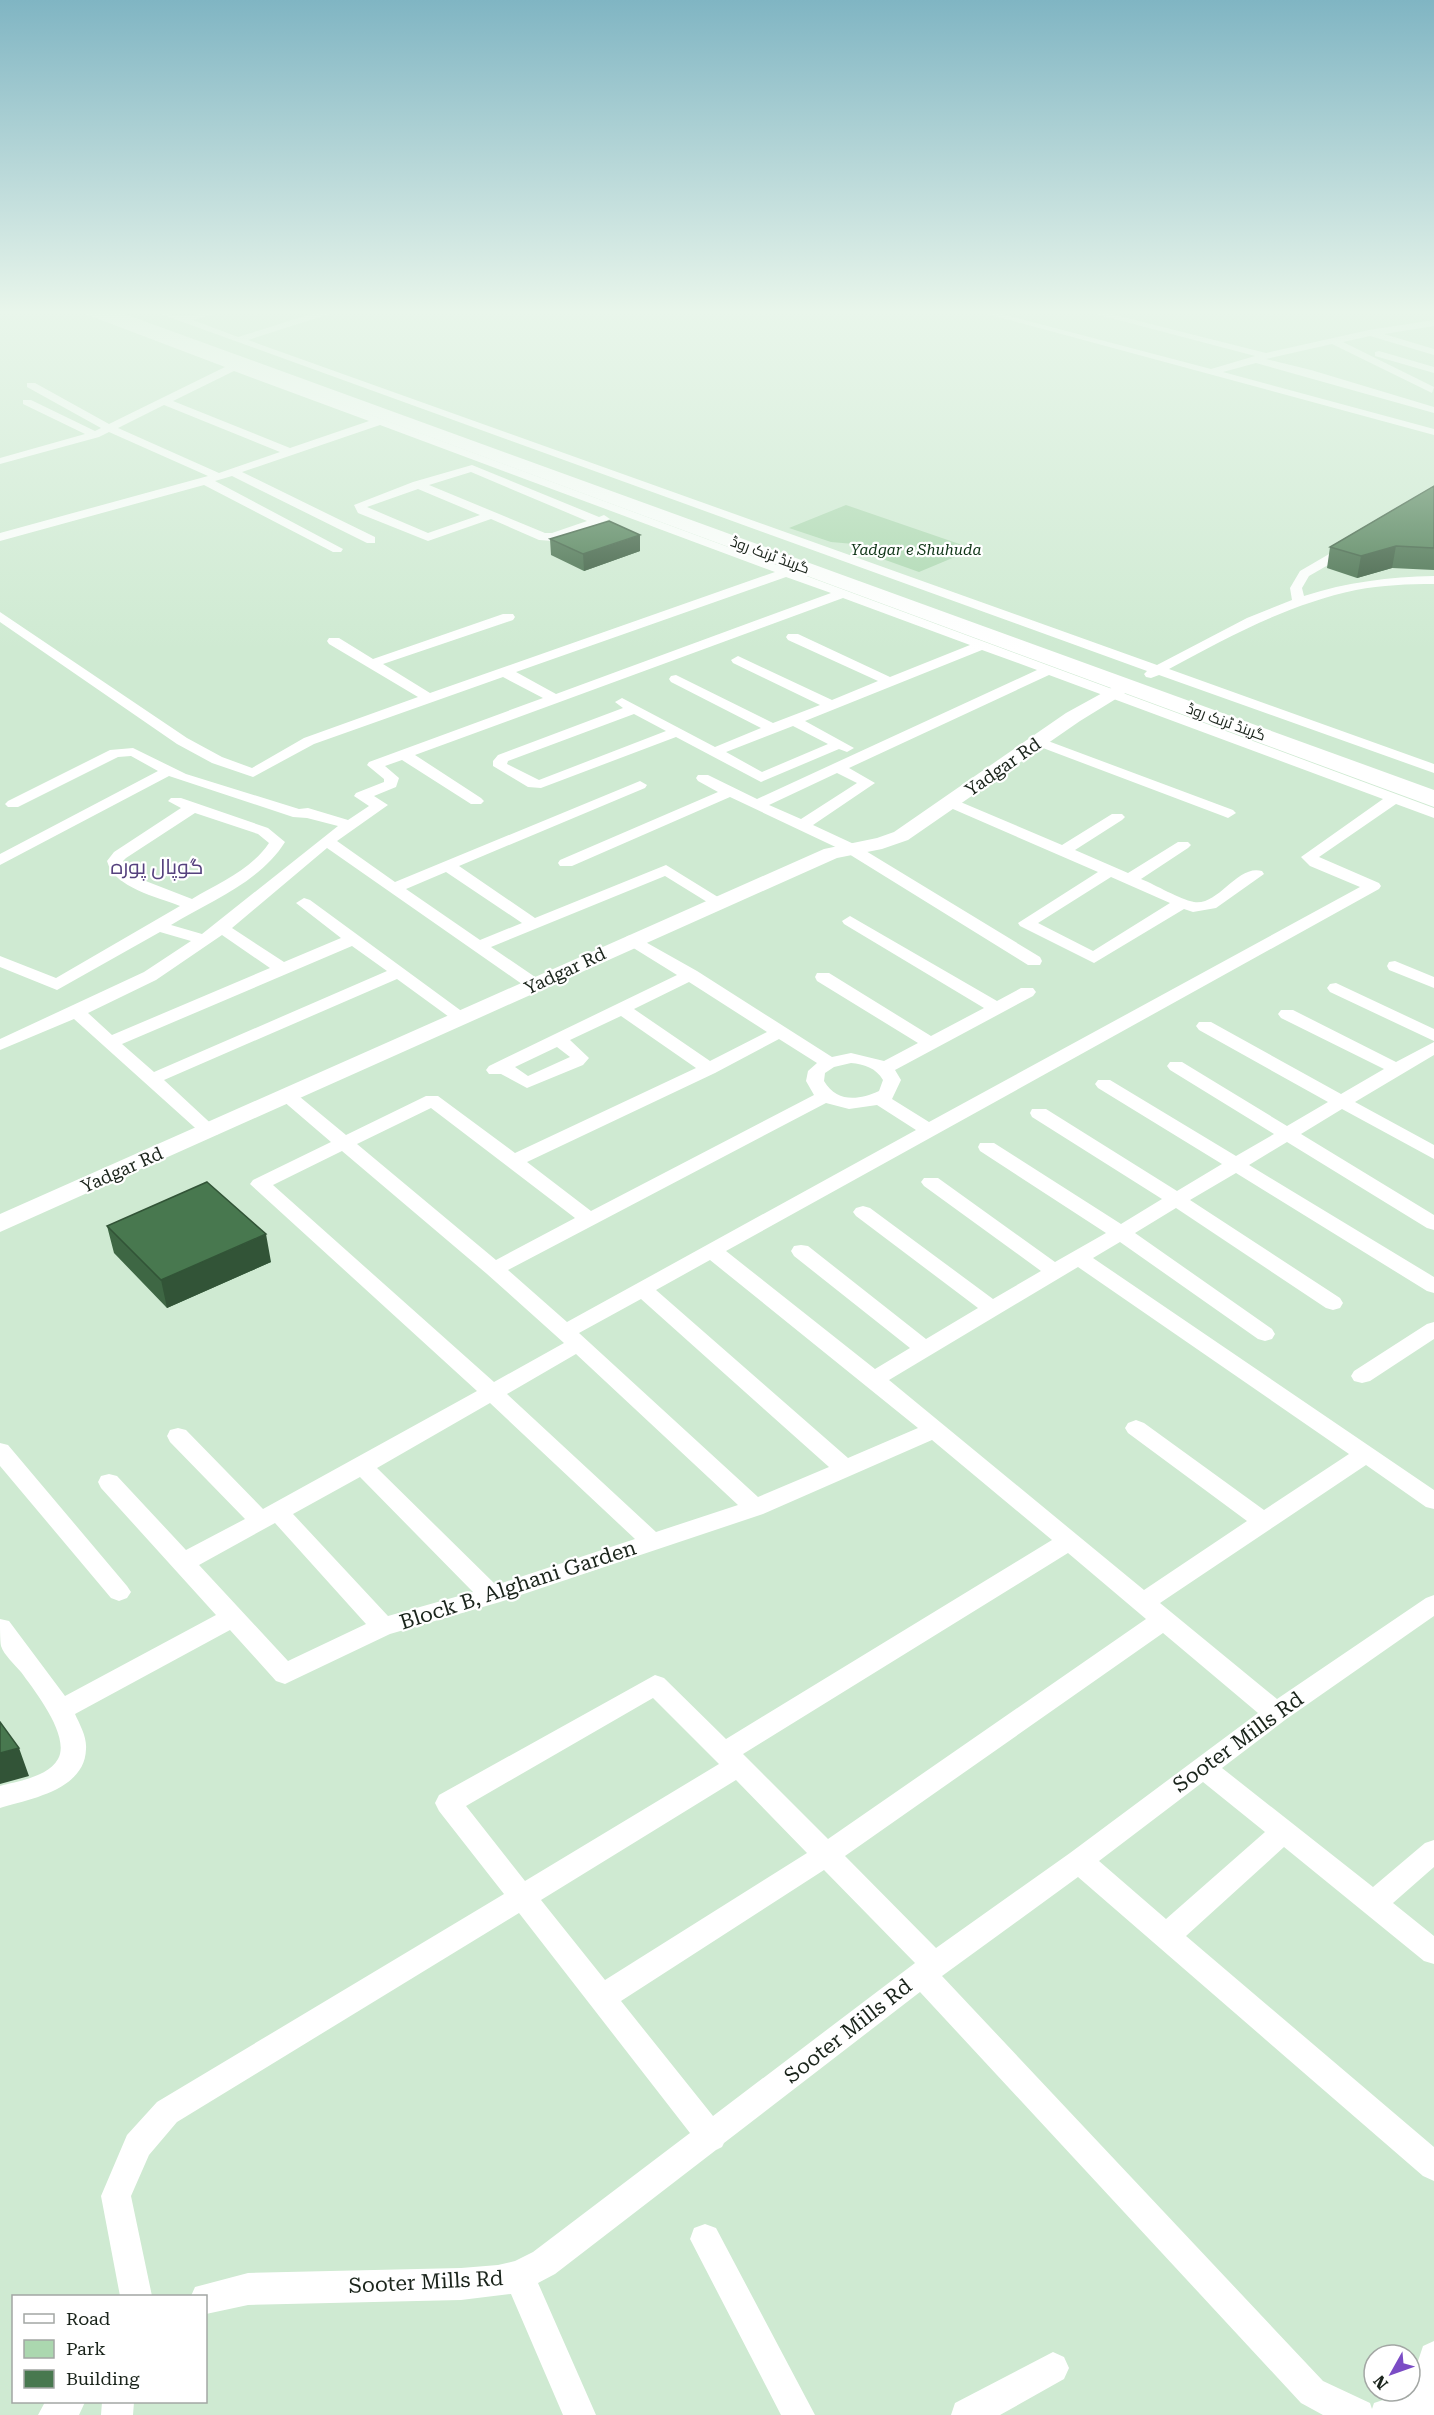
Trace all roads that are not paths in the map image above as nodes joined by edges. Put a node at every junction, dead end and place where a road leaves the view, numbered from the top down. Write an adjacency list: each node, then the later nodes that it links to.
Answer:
1 (74, 425): 12 (street)
2 (103, 425): 10 (street)
3 (116, 425): 10 (street)
4 (223, 425): 13 (street)
5 (370, 425): 13 (street)
6 (391, 425): 20 (street)
7 (416, 425): 27 (highway, گرینڈ ٹرنک روڈ)
8 (464, 425): 19 (highway, گرینڈ ٹرنک روڈ)
9 (1407, 425): 11 (street)
10 (109, 428): 12 (street); 16 (street)
11 (1434, 432)
12 (95, 435): 14 (street)
13 (290, 452): 15 (street)
14 (0, 461)
15 (233, 472): 16 (street); 25 (street)
16 (219, 477): 17 (street)
17 (205, 481): 23 (street); 26 (street)
18 (417, 484): 21 (street); 21 (street); 22 (street)
19 (690, 506): 27 (highway, گرینڈ ٹرنک روڈ); 33 (street)
20 (626, 511): 22 (street); 27 (street)
21 (492, 515): 22 (street)
22 (598, 521)
23 (0, 537)
24 (1364, 539): 30 (street)
25 (371, 540)
26 (337, 549)
27 (808, 567): 29 (street); 33 (highway, گرینڈ ٹرنک روڈ); 40 (street); 42 (highway, گرینڈ ٹرنک روڈ)
28 (1434, 580): 30 (street)
29 (844, 593): 36 (street); 45 (street)
30 (1299, 600): 42 (street)
31 (0, 616): 44 (street)
32 (508, 617): 38 (street)
33 (1041, 633): 42 (highway, گرینڈ ٹرنک روڈ)
34 (793, 637): 43 (street)
35 (334, 641): 38 (street)
36 (984, 644): 39 (street); 43 (street)
37 (738, 660): 46 (street)
38 (371, 664): 44 (street)
39 (1050, 669): 42 (street); 54 (street)
40 (505, 672): 44 (street); 45 (street)
41 (676, 679): 48 (street)
42 (1136, 681): 50 (street, Yadgar Rd); 56 (street); 59 (highway, گرینڈ ٹرنک روڈ); 62 (street); 63 (highway, گرینڈ ٹرنک روڈ)
43 (891, 682): 46 (street)
44 (429, 698)
45 (553, 698): 53 (street)
46 (831, 705): 47 (street)
47 (793, 720): 48 (street); 51 (street)
48 (772, 728): 52 (street)
49 (677, 732): 49 (street); 52 (street)
50 (1040, 742): 66 (street, Yadgar Rd); 70 (street)
51 (839, 744): 52 (street); 54 (street)
52 (714, 752)
53 (403, 754): 65 (street); 73 (street)
54 (863, 756): 55 (street)
55 (838, 768): 68 (street); 74 (street)
56 (1434, 769)
57 (168, 771): 67 (street); 73 (street); 79 (street)
58 (703, 778): 61 (street)
59 (1434, 782)
60 (640, 785): 81 (street)
61 (730, 792): 68 (street); 80 (street)
62 (1395, 798): 71 (street); 134 (street)
63 (1434, 799)
64 (176, 801): 69 (street)
65 (476, 801)
66 (951, 803): 77 (street, Yadgar Rd); 78 (street)
67 (13, 804)
68 (757, 806): 74 (street)
69 (193, 807): 89 (street); 89 (street)
70 (1228, 813)
71 (1434, 813)
72 (1118, 816): 78 (street)
73 (350, 825): 75 (street)
74 (801, 825): 77 (street)
75 (327, 841): 85 (street); 93 (street)
76 (1183, 845): 84 (street)
77 (850, 848): 86 (street, Yadgar Rd); 99 (street)
78 (1063, 851): 82 (street)
79 (0, 860)
80 (566, 863)
81 (448, 866): 85 (street); 91 (street)
82 (1110, 871): 84 (street); 88 (street)
83 (1256, 874): 88 (street)
84 (1129, 880): 88 (street)
85 (394, 888): 97 (street)
86 (718, 902): 91 (street); 96 (street, Yadgar Rd)
87 (304, 903): 94 (street)
88 (1182, 903)
89 (192, 905): 92 (street)
90 (850, 921): 110 (street)
91 (534, 924): 97 (street)
92 (158, 926): 95 (street); 98 (street)
93 (222, 928): 95 (street); 101 (street)
94 (353, 939): 101 (street); 102 (street)
95 (203, 940): 111 (street)
96 (633, 940): 103 (street); 106 (street, Yadgar Rd)
97 (480, 946): 106 (street)
98 (0, 961)
99 (1034, 961)
100 (1395, 966): 105 (street)
101 (282, 969): 118 (street)
102 (399, 972): 113 (street); 127 (street)
103 (690, 975): 109 (street); 115 (street)
104 (823, 977): 119 (street)
105 (1434, 983)
106 (535, 985): 113 (street, Yadgar Rd)
107 (1336, 988): 116 (street)
108 (1027, 992): 110 (street)
109 (621, 1008): 117 (street); 125 (street)
110 (997, 1008): 119 (street)
111 (76, 1012): 118 (street); 120 (street)
112 (1287, 1014): 126 (street)
113 (462, 1018): 129 (street, Yadgar Rd)
114 (1205, 1026): 132 (street)
115 (780, 1032): 122 (street); 125 (street)
116 (1434, 1036)
117 (558, 1039): 117 (street)
118 (111, 1041): 127 (street)
119 (930, 1043): 124 (street)
120 (0, 1045)
121 (1434, 1047): 126 (street)
122 (828, 1062): 124 (street); 130 (street)
123 (1176, 1066): 136 (street)
124 (884, 1068): 131 (street)
125 (709, 1069): 140 (street)
126 (1397, 1069): 132 (street)
127 (152, 1079): 135 (street)
128 (1104, 1084): 141 (street)
129 (288, 1096): 135 (street, Yadgar Rd); 137 (street)
130 (825, 1096): 131 (street); 145 (street)
131 (880, 1099): 134 (street)
132 (1342, 1102): 136 (street); 138 (street)
133 (1039, 1113): 143 (street)
134 (929, 1130): 149 (street)
135 (210, 1131): 146 (street, Yadgar Rd)
136 (1287, 1134): 141 (street); 147 (street)
137 (343, 1143): 140 (street); 152 (street); 164 (street)
138 (1430, 1146)
139 (987, 1147): 148 (street)
140 (514, 1161): 145 (street)
141 (1235, 1166): 143 (street); 154 (street)
142 (931, 1182): 153 (street)
143 (1177, 1200): 148 (street); 156 (street)
144 (863, 1212): 157 (street)
145 (590, 1220): 152 (street)
146 (0, 1224)
147 (1434, 1224)
148 (1121, 1233): 151 (street); 159 (street)
149 (711, 1250): 155 (street); 163 (street)
150 (801, 1251): 161 (street)
151 (1079, 1258): 153 (street); 169 (street)
152 (494, 1269): 160 (street)
153 (1055, 1272): 157 (street)
154 (1434, 1286)
155 (641, 1288): 160 (street); 171 (street)
156 (1332, 1303)
157 (993, 1309): 161 (street)
158 (1433, 1332): 162 (street)
159 (1265, 1334)
160 (572, 1338): 164 (street); 174 (street)
161 (924, 1349): 163 (street)
162 (1362, 1376)
163 (874, 1379): 166 (street)
164 (493, 1393): 170 (street); 178 (street)
165 (1136, 1428): 176 (street)
166 (934, 1430): 171 (street, Block B, Alghani Garden); 177 (street)
167 (178, 1436): 175 (street)
168 (0, 1451): 180 (street)
169 (1366, 1454): 173 (street); 176 (street)
170 (362, 1466): 175 (street); 181 (street)
171 (844, 1468): 174 (street, Block B, Alghani Garden)
172 (109, 1482): 179 (street)
173 (1434, 1501)
174 (755, 1508): 178 (street, Block B, Alghani Garden)
175 (270, 1517): 179 (street); 186 (street)
176 (1263, 1521): 182 (street)
177 (1069, 1541): 182 (street); 190 (street)
178 (652, 1542): 181 (street, Block B, Alghani Garden)
179 (184, 1562): 184 (street)
180 (119, 1592)
181 (492, 1596): 186 (street, Block B, Alghani Garden)
182 (1143, 1602): 185 (street)
183 (1434, 1604): 189 (street, Sooter Mills Rd)
184 (234, 1616): 186 (street, Block B, Alghani Garden); 188 (street)
185 (1164, 1619): 189 (street); 195 (street)
186 (383, 1627)
187 (0, 1628): 188 (street)
188 (61, 1710): 192 (street)
189 (1276, 1713): 191 (street, Sooter Mills Rd)
190 (731, 1760): 195 (street); 197 (street); 197 (street)
191 (1203, 1767): 193 (street); 196 (street, Sooter Mills Rd)
192 (0, 1797)
193 (1284, 1831): 198 (street); 199 (street)
194 (1434, 1851): 198 (street)
195 (826, 1855): 201 (street); 202 (street)
196 (1078, 1861): 199 (street); 201 (street, Sooter Mills Rd)
197 (523, 1896): 202 (street); 207 (street)
198 (1374, 1903): 200 (street)
199 (1165, 1937): 204 (street)
200 (1434, 1952)
201 (928, 1969): 203 (street, Sooter Mills Rd); 217 (street)
202 (603, 1997): 203 (street)
203 (712, 2137): 206 (street, Sooter Mills Rd)
204 (1434, 2166)
205 (705, 2239): 215 (street)
206 (519, 2276): 208 (street, Sooter Mills Rd); 214 (street)
207 (136, 2295)
208 (207, 2298)
209 (1434, 2357): 212 (street)
210 (1053, 2368): 216 (street)
211 (68, 2403): 213 (street)
212 (1426, 2414): 218 (street)
213 (54, 2415)
214 (580, 2415)
215 (799, 2415)
216 (967, 2415)
217 (1358, 2415)
218 (1386, 2415)

